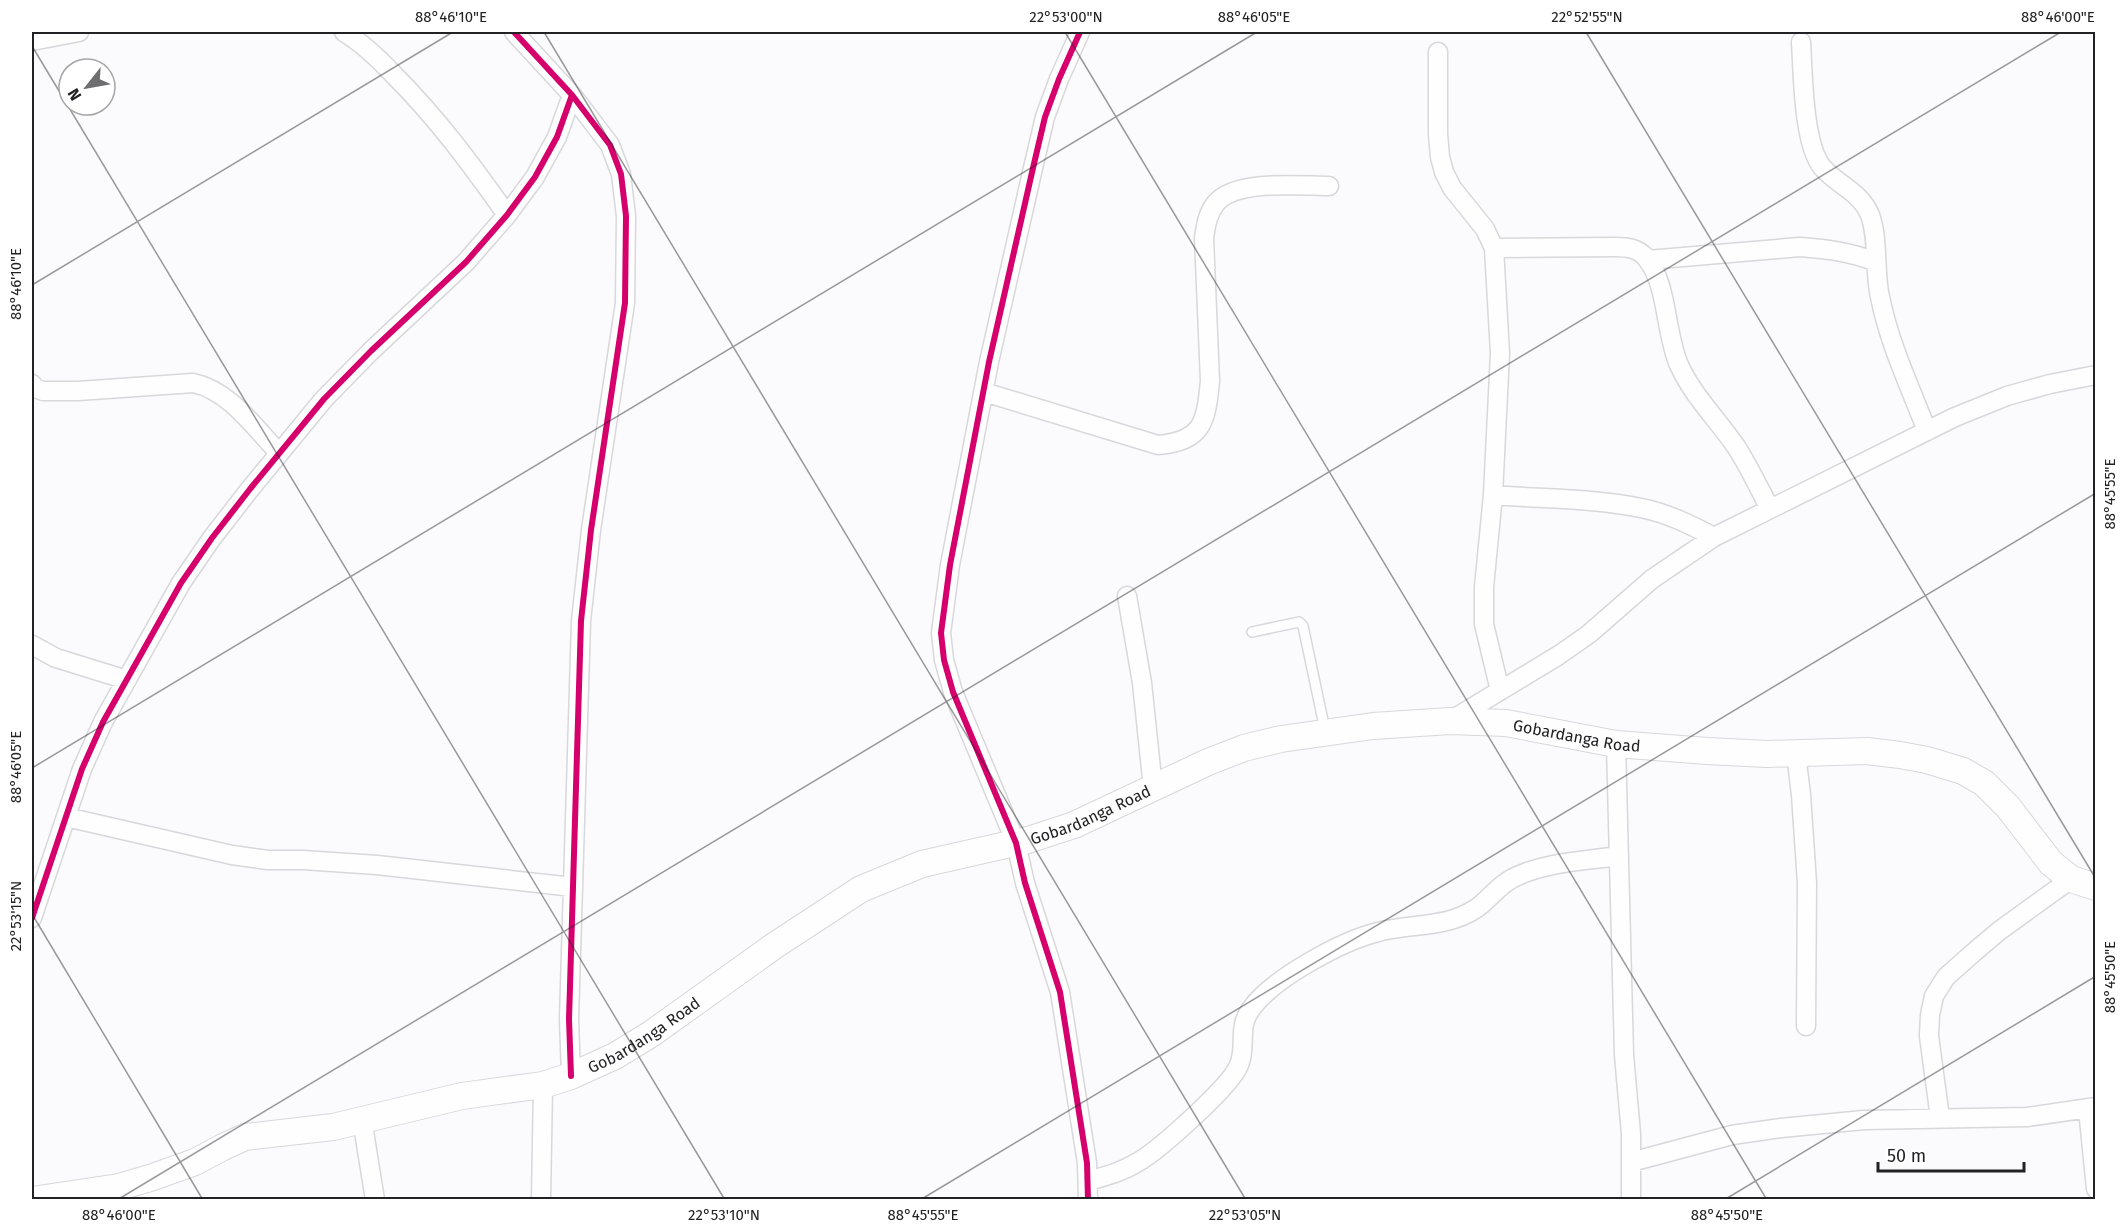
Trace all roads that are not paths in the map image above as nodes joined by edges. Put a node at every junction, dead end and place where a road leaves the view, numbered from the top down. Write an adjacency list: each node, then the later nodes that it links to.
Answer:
1 (79, 32): 5 (street)
2 (344, 32): 10 (street)
3 (514, 32): 8 (street)
4 (1080, 32): 16 (street)
5 (32, 41)
6 (1801, 42): 13 (street)
7 (1438, 52): 11 (street)
8 (572, 95): 10 (street); 36 (street)
9 (1329, 186): 16 (street)
10 (507, 215): 18 (street)
11 (1494, 248): 12 (street); 19 (street)
12 (1648, 260): 13 (street); 20 (street)
13 (1876, 262): 17 (street)
14 (2096, 375): 17 (street)
15 (32, 384): 18 (street)
16 (984, 392): 33 (street)
17 (1928, 431): 20 (street)
18 (279, 453): 25 (street)
19 (1493, 495): 21 (street); 26 (street)
20 (1770, 508): 21 (street)
21 (1714, 537): 26 (street)
22 (1127, 596): 31 (street)
23 (1252, 632): 28 (lane)
24 (32, 645): 25 (street)
25 (127, 680): 32 (street)
26 (1500, 691): 27 (street)
27 (1450, 721): 28 (main road, Gobardanga Road); 29 (main road, Gobardanga Road)
28 (1325, 733): 31 (main road, Gobardanga Road)
29 (1616, 744): 30 (main road, Gobardanga Road); 34 (street)
30 (1796, 753): 35 (main road, Gobardanga Road); 39 (street)
31 (1153, 788): 33 (main road, Gobardanga Road)
32 (66, 817): 36 (street); 38 (street)
33 (1016, 843): 40 (main road, Gobardanga Road); 46 (street)
34 (1619, 856): 45 (street); 46 (street)
35 (2072, 879): 37 (main road, Gobardanga Road); 43 (street)
36 (573, 887): 40 (street)
37 (2096, 887)
38 (32, 918)
39 (1806, 1026)
40 (571, 1076): 41 (main road, Gobardanga Road)
41 (543, 1085): 44 (main road, Gobardanga Road); 50 (street)
42 (2092, 1108): 43 (street); 47 (street)
43 (1940, 1118): 45 (street)
44 (362, 1119): 48 (main road, Gobardanga Road); 49 (street)
45 (1631, 1162): 51 (street)
46 (1088, 1190)
47 (2096, 1190)
48 (32, 1200)
49 (375, 1200)
50 (541, 1200)
51 (1631, 1200)

